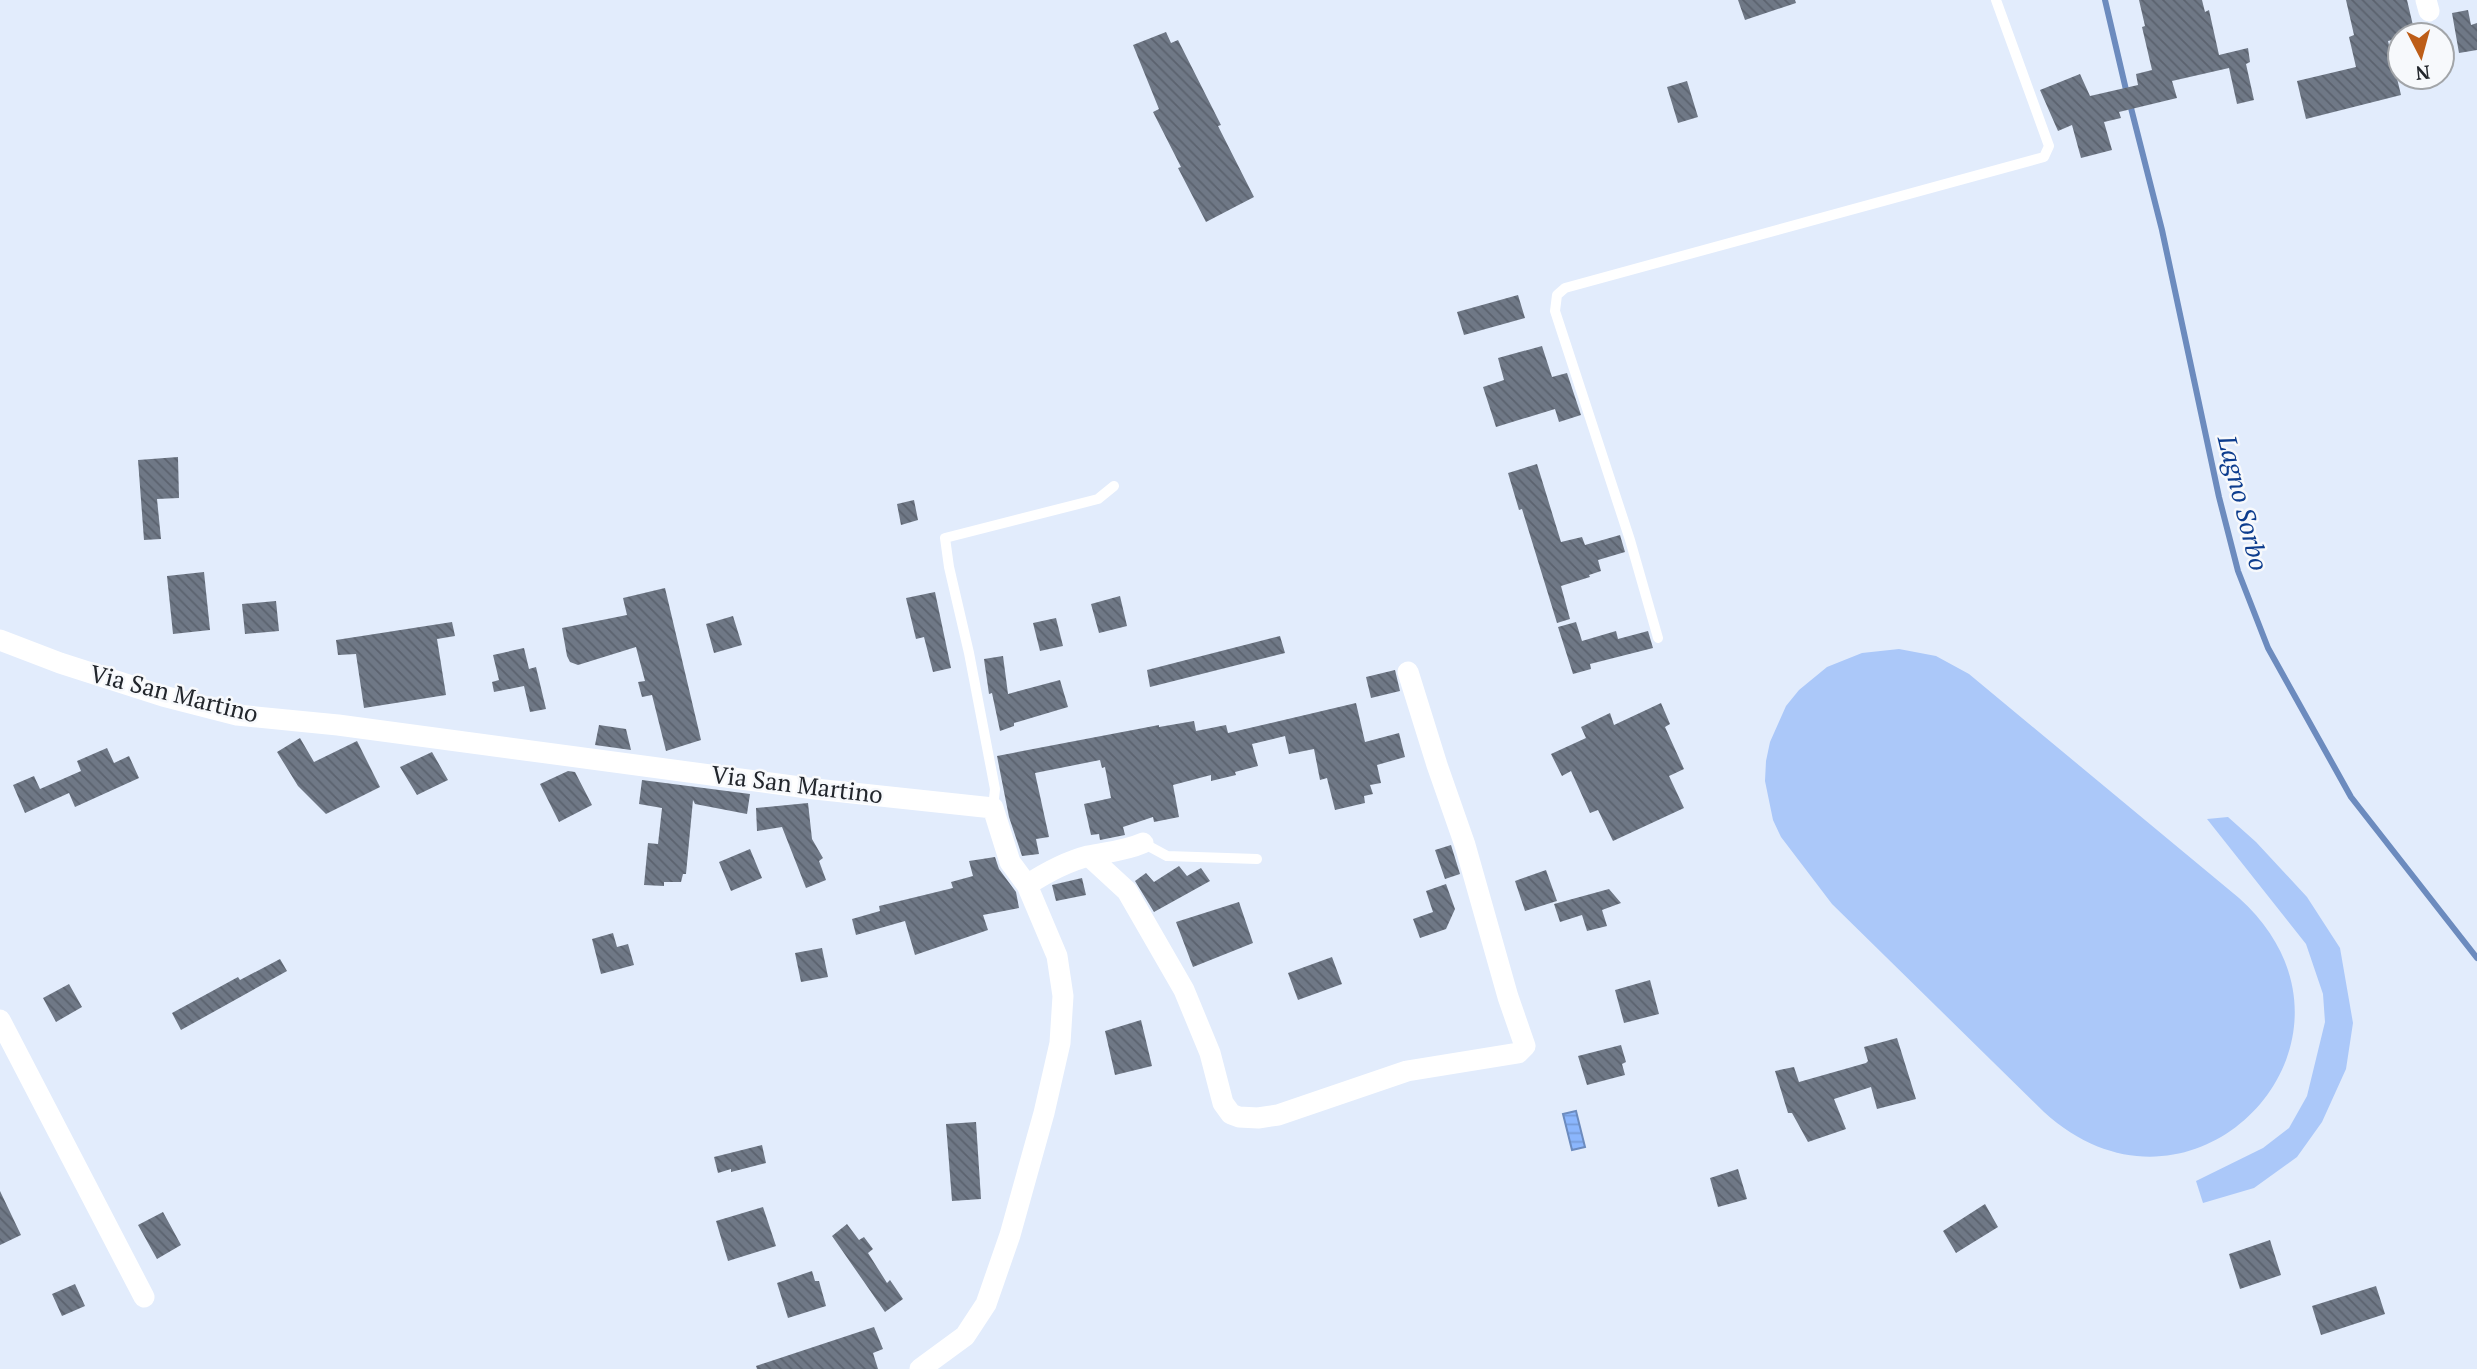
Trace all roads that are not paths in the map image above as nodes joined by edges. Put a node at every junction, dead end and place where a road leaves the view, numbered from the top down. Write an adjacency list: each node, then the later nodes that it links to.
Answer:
1 (1996, 0): 3 (lane)
2 (1114, 486): 6 (lane)
3 (1658, 638)
4 (0, 640): 6 (street, Via San Martino)
5 (1408, 673): 8 (street)
6 (993, 808): 10 (street)
7 (1143, 843): 8 (street); 9 (lane)
8 (1089, 856): 10 (street)
9 (1257, 859)
10 (1027, 885): 13 (street)
11 (0, 1020): 12 (street)
12 (144, 1297)
13 (920, 1369)

